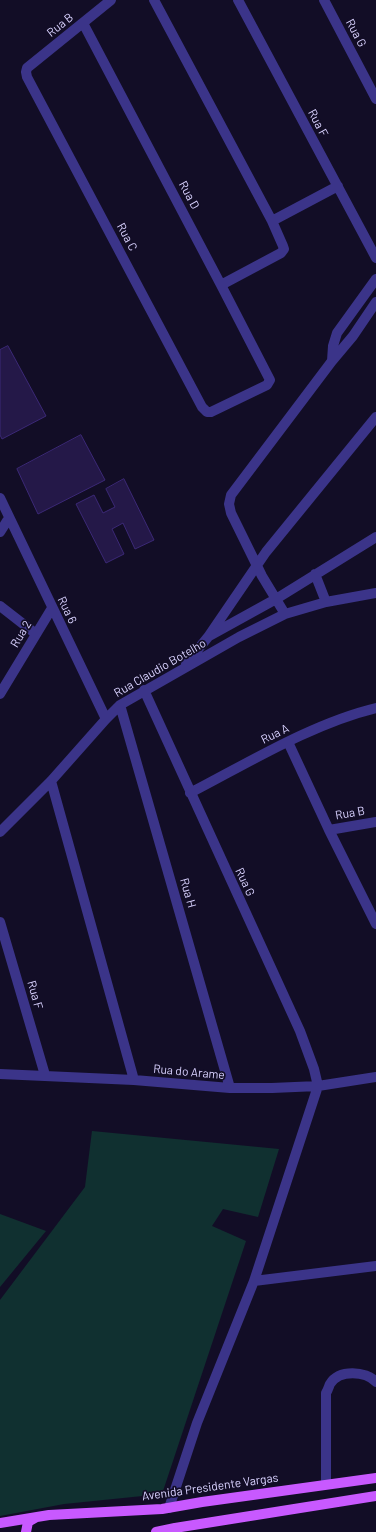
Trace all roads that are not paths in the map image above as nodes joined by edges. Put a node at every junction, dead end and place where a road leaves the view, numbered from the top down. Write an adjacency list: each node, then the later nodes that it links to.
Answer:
1 (111, 0): 5 (street, Rua B)
2 (154, 0): 9 (street)
3 (238, 0): 8 (street, Rua F)
4 (324, 0): 7 (street, Rua G)
5 (83, 23): 6 (street, Rua B); 12 (street, Rua D)
6 (26, 72): 15 (street, Rua C)
7 (376, 99)
8 (338, 186): 9 (street); 10 (street, Rua F)
9 (272, 221): 12 (street)
10 (376, 258)
11 (376, 279): 14 (street)
12 (221, 285): 15 (street, Rua D)
13 (376, 302): 14 (street)
14 (332, 361): 23 (street)
15 (270, 380)
16 (376, 417): 18 (street)
17 (376, 426): 18 (street)
18 (363, 434): 23 (street)
19 (0, 498): 20 (street, Rua 6)
20 (6, 521): 21 (street); 29 (street, Rua 6)
21 (0, 532)
22 (376, 537): 24 (street)
23 (256, 565): 26 (street); 32 (street)
24 (315, 574): 26 (street); 27 (street)
25 (376, 593): 27 (street, Rua Claudio Botelho)
26 (276, 599): 30 (street); 32 (street)
27 (326, 602): 30 (street, Rua Claudio Botelho)
28 (0, 606): 31 (street)
29 (52, 608): 31 (street, Rua 2); 38 (street, Rua 6)
30 (285, 614): 33 (street, Rua Claudio Botelho)
31 (36, 634): 35 (street, Rua 2)
32 (208, 637): 33 (street)
33 (183, 668): 34 (street, Rua Claudio Botelho)
34 (144, 690): 36 (street, Rua Claudio Botelho); 41 (street, Rua G)
35 (0, 694)
36 (120, 705): 38 (street, Rua Claudio Botelho); 52 (street, Rua H)
37 (376, 708): 39 (street, Rua A)
38 (106, 719): 40 (street, Rua Claudio Botelho)
39 (288, 742): 41 (street, Rua A); 43 (street)
40 (51, 781): 44 (street, Rua Claudio Botelho); 50 (street)
41 (190, 793): 51 (street, Rua G)
42 (376, 822): 43 (street, Rua B)
43 (329, 830): 46 (street)
44 (0, 832)
45 (0, 922): 48 (street, Rua F)
46 (376, 924)
47 (0, 1074): 48 (street, Rua do Arame)
48 (45, 1075): 50 (street, Rua do Arame)
49 (376, 1077): 51 (street, Rua do Arame)
50 (134, 1080): 52 (street, Rua do Arame)
51 (318, 1086): 52 (street, Rua do Arame); 54 (street)
52 (230, 1088)
53 (376, 1266): 54 (street)
54 (254, 1281): 59 (street)
55 (376, 1382): 57 (street)
56 (376, 1478): 57 (main road, Avenida Presidente Vargas)
57 (326, 1484): 59 (main road, Avenida Presidente Vargas)
58 (376, 1496): 63 (main road)
59 (169, 1508): 60 (main road, Avenida Presidente Vargas)
60 (49, 1515): 61 (main road, Avenida Presidente Vargas); 62 (main road)
61 (0, 1523)
62 (26, 1532)
63 (156, 1532)

